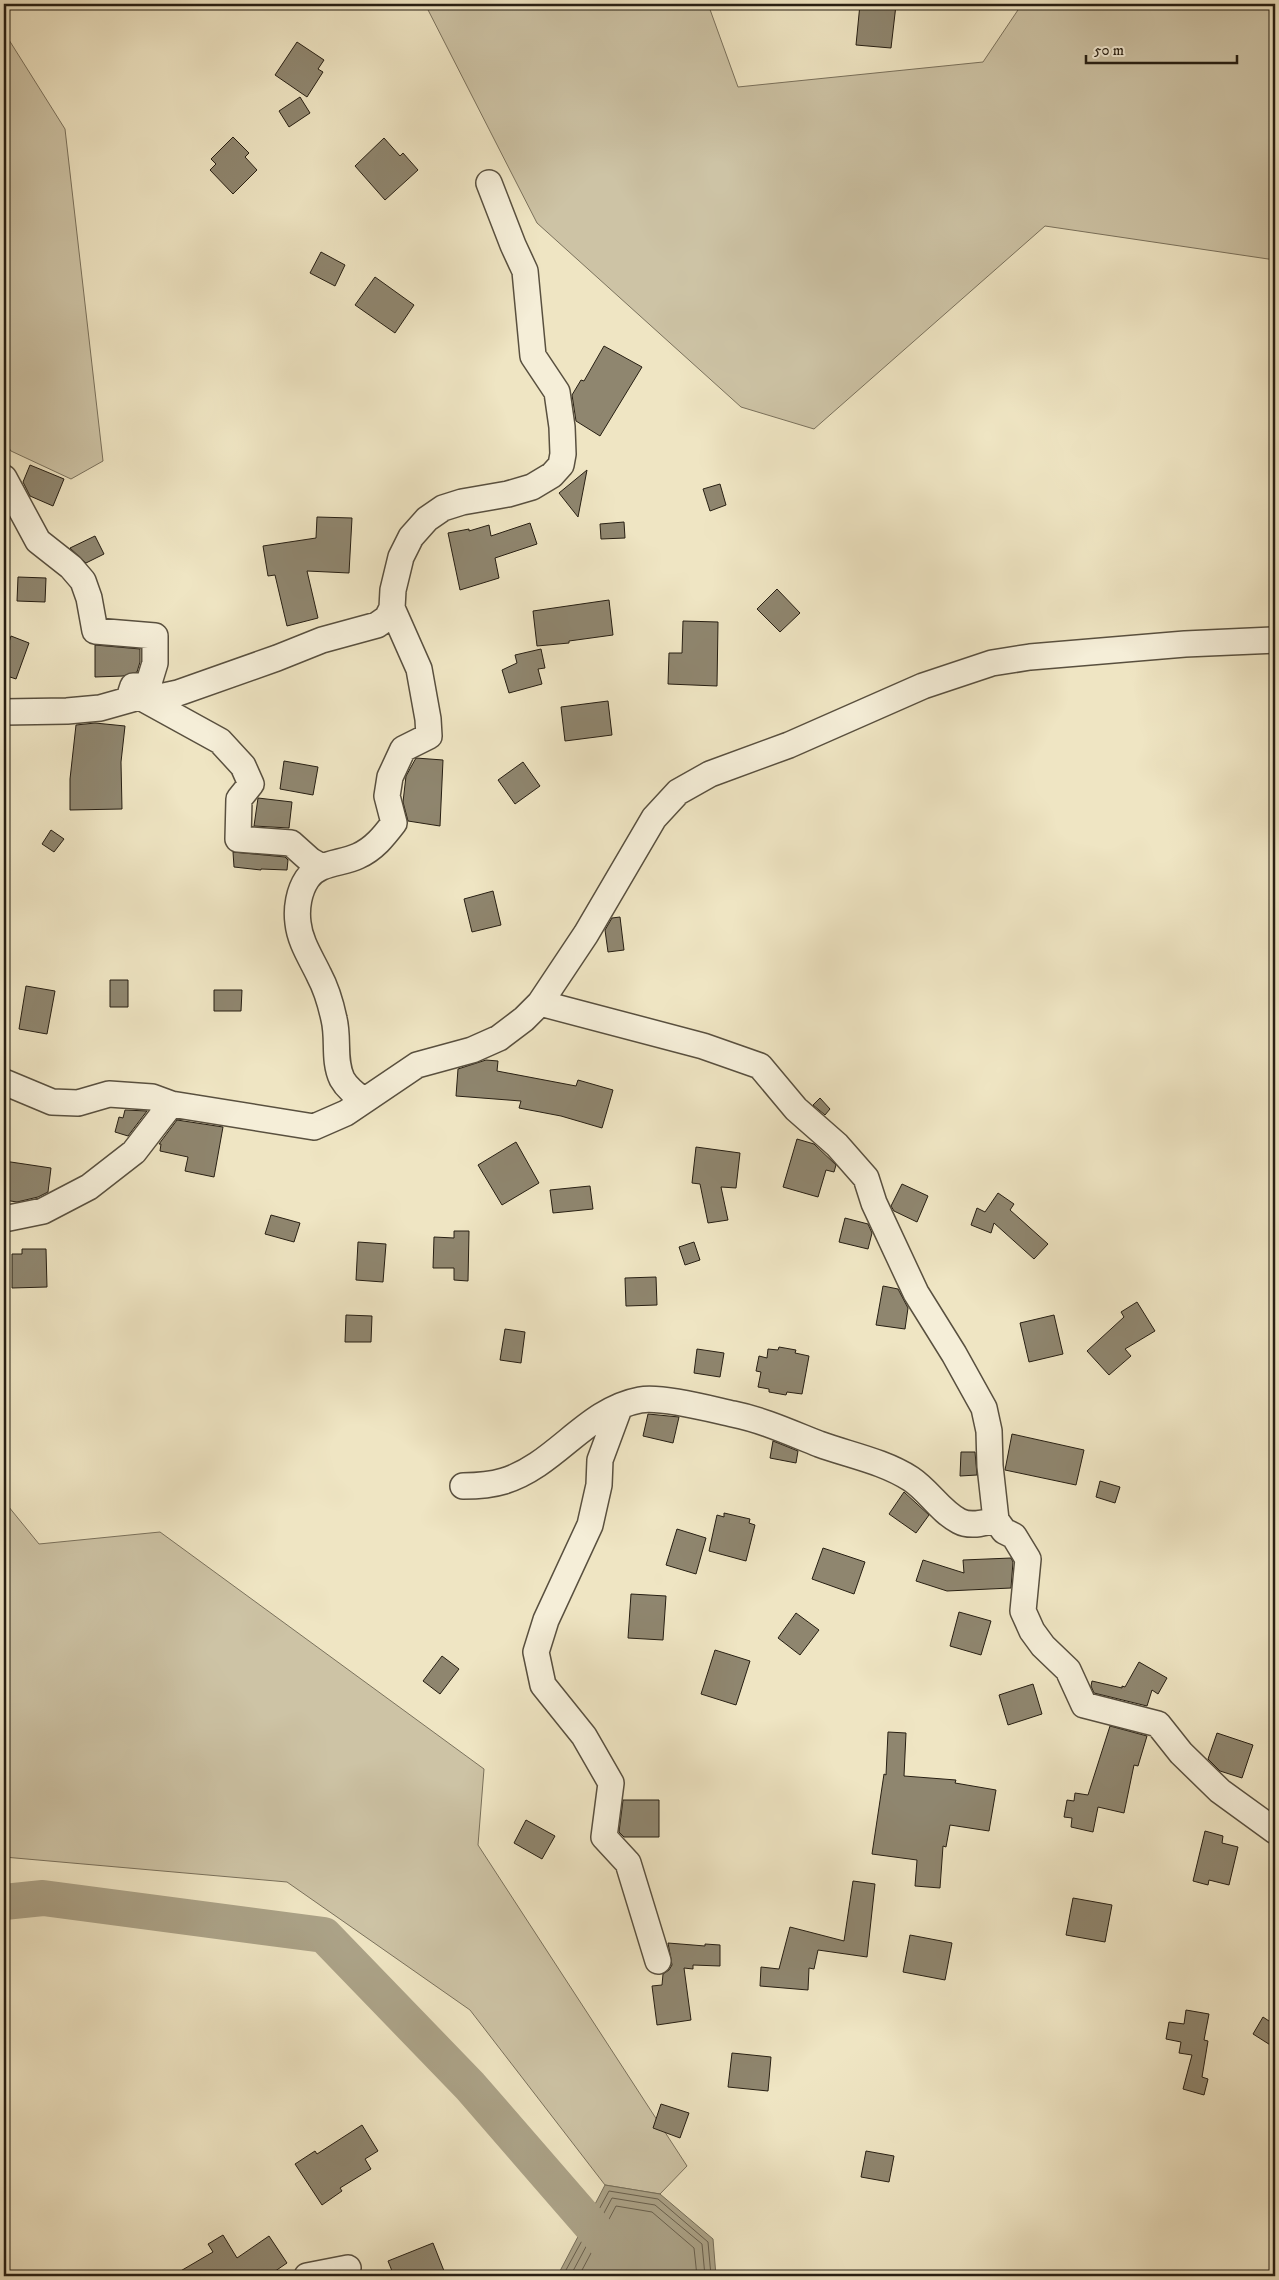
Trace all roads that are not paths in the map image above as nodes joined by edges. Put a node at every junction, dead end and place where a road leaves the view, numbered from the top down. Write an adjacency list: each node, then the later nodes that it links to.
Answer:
1 (489, 184): 3 (street)
2 (4, 478): 5 (street)
3 (392, 608): 5 (street); 7 (street)
4 (1275, 640): 8 (street)
5 (139, 697): 6 (street); 7 (street)
6 (4, 712)
7 (322, 867): 10 (street)
8 (540, 1003): 10 (street); 15 (street)
9 (4, 1082): 11 (street)
10 (363, 1100): 11 (street)
11 (170, 1104): 12 (street)
12 (4, 1219)
13 (620, 1406): 14 (street); 15 (street); 17 (street)
14 (463, 1486)
15 (996, 1520): 16 (street)
16 (1275, 1831)
17 (658, 1961)
18 (348, 2268): 19 (street)
19 (307, 2276)

